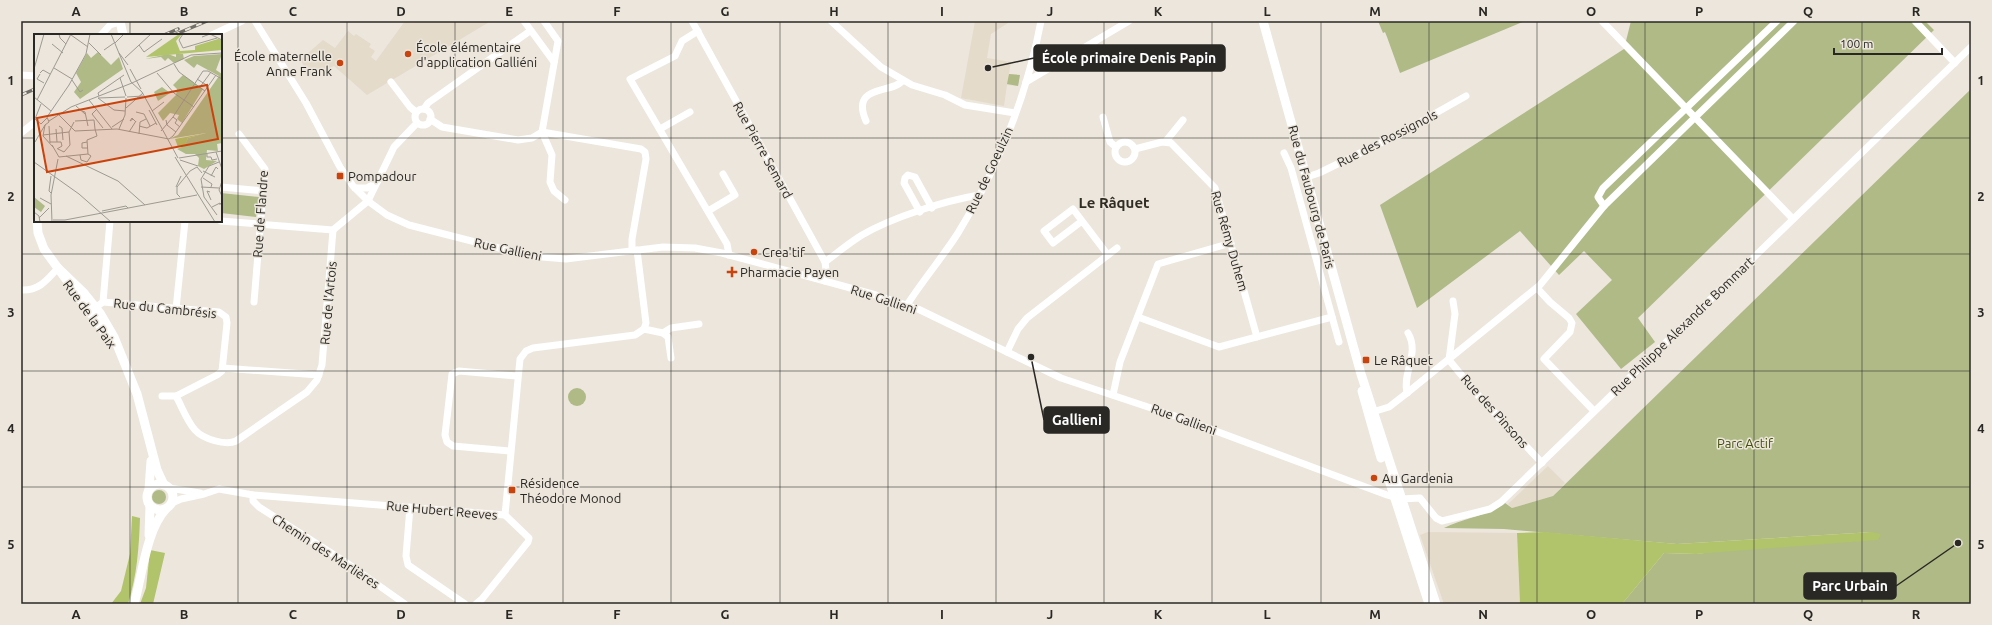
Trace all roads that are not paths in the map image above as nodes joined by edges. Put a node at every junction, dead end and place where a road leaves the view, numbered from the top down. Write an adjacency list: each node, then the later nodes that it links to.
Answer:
1 (242, 21): 19 (street)
2 (255, 21): 53 (street, Rue Gallieni)
3 (525, 21): 15 (street)
4 (544, 21): 21 (street)
5 (692, 21): 16 (street, Rue Pierre Semard)
6 (831, 21): 25 (street)
7 (1041, 21): 27 (street, Rue de Goeulzin)
8 (1129, 21): 27 (street)
9 (1264, 21): 50 (main road, Rue du Faubourg de Paris)
10 (1602, 21): 29 (street)
11 (1777, 21): 29 (street)
12 (1794, 21): 35 (street)
13 (1915, 21): 22 (street)
14 (120, 22): 17 (street); 18 (main road)
15 (530, 31): 21 (street); 30 (street)
16 (698, 31): 41 (street); 75 (street, Rue Pierre Semard)
17 (102, 34)
18 (123, 34)
19 (214, 34)
20 (1971, 47): 22 (street, Rue Philippe Alexandre Bommart)
21 (554, 62): 42 (street)
22 (1955, 63): 62 (street, Rue Philippe Alexandre Bommart)
23 (21, 74): 24 (street)
24 (34, 76)
25 (902, 80): 33 (street); 38 (street)
26 (391, 82): 31 (street)
27 (1026, 82): 33 (street, Rue de Goeulzin)
28 (1466, 96): 50 (street, Rue des Rossignols)
29 (1686, 108): 35 (street); 58 (street)
30 (424, 109): 31 (street); 36 (street)
31 (416, 112): 40 (street)
32 (690, 112): 41 (street)
33 (1015, 113): 55 (street, Rue de Goeulzin)
34 (1103, 117): 46 (street)
35 (1695, 117): 58 (street); 62 (street)
36 (430, 119): 40 (street); 42 (street)
37 (1183, 120): 45 (street)
38 (866, 121)
39 (34, 123): 43 (street)
40 (417, 123): 51 (street)
41 (660, 129): 60 (street)
42 (542, 132): 56 (street); 72 (street)
43 (21, 133)
44 (239, 134): 54 (street, Rue de Flandre)
45 (1166, 141): 47 (street); 70 (street, Rue Rémy Duhem)
46 (1116, 147): 47 (street); 47 (street)
47 (1135, 149)
48 (1284, 153): 86 (street, Rue du Faubourg de Paris)
49 (723, 174): 60 (street)
50 (1307, 177): 103 (main road, Rue du Faubourg de Paris)
51 (378, 182): 53 (street); 57 (street)
52 (222, 187): 54 (street)
53 (355, 188): 57 (street, Rue Gallieni)
54 (264, 191): 68 (street, Rue de Flandre)
55 (979, 195): 59 (street); 82 (street, Rue de Goeulzin)
56 (565, 200)
57 (368, 201): 69 (street); 72 (street, Rue Gallieni)
58 (1604, 206): 78 (street)
59 (932, 208): 61 (street); 61 (street)
60 (708, 210): 73 (street)
61 (920, 212): 75 (street)
62 (1793, 219): 104 (street, Rue Philippe Alexandre Bommart)
63 (222, 221): 68 (street)
64 (1082, 221): 64 (street); 74 (street)
65 (37, 222): 76 (main road, Rue de la Paix)
66 (110, 222): 83 (street)
67 (185, 222): 84 (street)
68 (260, 224): 69 (street); 81 (street, Rue de Flandre)
69 (334, 230): 97 (street, Rue de l'Artois)
70 (1231, 243): 85 (street); 91 (street, Rue Rémy Duhem)
71 (1117, 248): 74 (street)
72 (635, 250): 73 (street, Rue Gallieni); 88 (street)
73 (730, 255): 77 (street, Rue Gallieni)
74 (1108, 255): 93 (street)
75 (825, 262): 77 (street, Rue Pierre Semard)
76 (58, 268): 79 (street); 83 (main road, Rue de la Paix)
77 (825, 281): 82 (street, Rue Gallieni)
78 (1537, 288): 95 (street); 104 (street)
79 (21, 290)
80 (1453, 301): 95 (street)
81 (254, 302)
82 (908, 305): 93 (street, Rue Gallieni)
83 (96, 307): 84 (street, Rue du Cambrésis); 105 (main road, Rue de la Paix)
84 (176, 309): 96 (street, Rue du Cambrésis)
85 (1138, 317): 91 (street); 100 (street)
86 (1332, 317): 91 (street); 92 (street, Rue du Faubourg de Paris)
87 (700, 324): 89 (street)
88 (644, 329): 89 (street); 98 (street, Rue Hubert Reeves)
89 (663, 333): 94 (street)
90 (1408, 333): 99 (street)
91 (1257, 338)
92 (1339, 342)
93 (1007, 352): 100 (street, Rue Gallieni)
94 (671, 358)
95 (1449, 360): 99 (street); 107 (street, Rue des Pinsons)
96 (224, 368): 97 (street); 102 (street)
97 (319, 375): 102 (street)
98 (517, 376): 106 (street, Rue Hubert Reeves); 106 (street)
99 (1407, 393): 103 (street)
100 (1113, 395): 112 (street, Rue Gallieni)
101 (162, 396): 102 (street)
102 (176, 396)
103 (1371, 412): 112 (main road, Rue du Faubourg de Paris)
104 (1594, 412): 107 (street, Rue Philippe Alexandre Bommart)
105 (149, 443): 108 (main road, Rue de la Paix); 109 (main road, Rue de la Paix)
106 (510, 450): 116 (street, Rue Hubert Reeves)
107 (1542, 463): 112 (street, Rue Philippe Alexandre Bommart)
108 (167, 486): 109 (main road); 110 (street, Rue Hubert Reeves); 114 (main road)
109 (149, 489): 113 (main road)
110 (212, 491): 111 (street, Rue Hubert Reeves); 114 (street, Rue Hubert Reeves)
111 (252, 495): 115 (street, Rue Hubert Reeves); 119 (street, Chemin des Marlières)
112 (1397, 499): 122 (main road); 123 (main road, Rue du Faubourg de Paris)
113 (150, 506): 114 (main road); 117 (main road)
114 (169, 506): 117 (main road)
115 (410, 507): 116 (street, Rue Hubert Reeves); 120 (street)
116 (505, 514): 121 (street)
117 (147, 547): 118 (main road)
118 (134, 604)
119 (405, 604)
120 (465, 604)
121 (476, 604)
122 (1429, 604)
123 (1436, 604)

